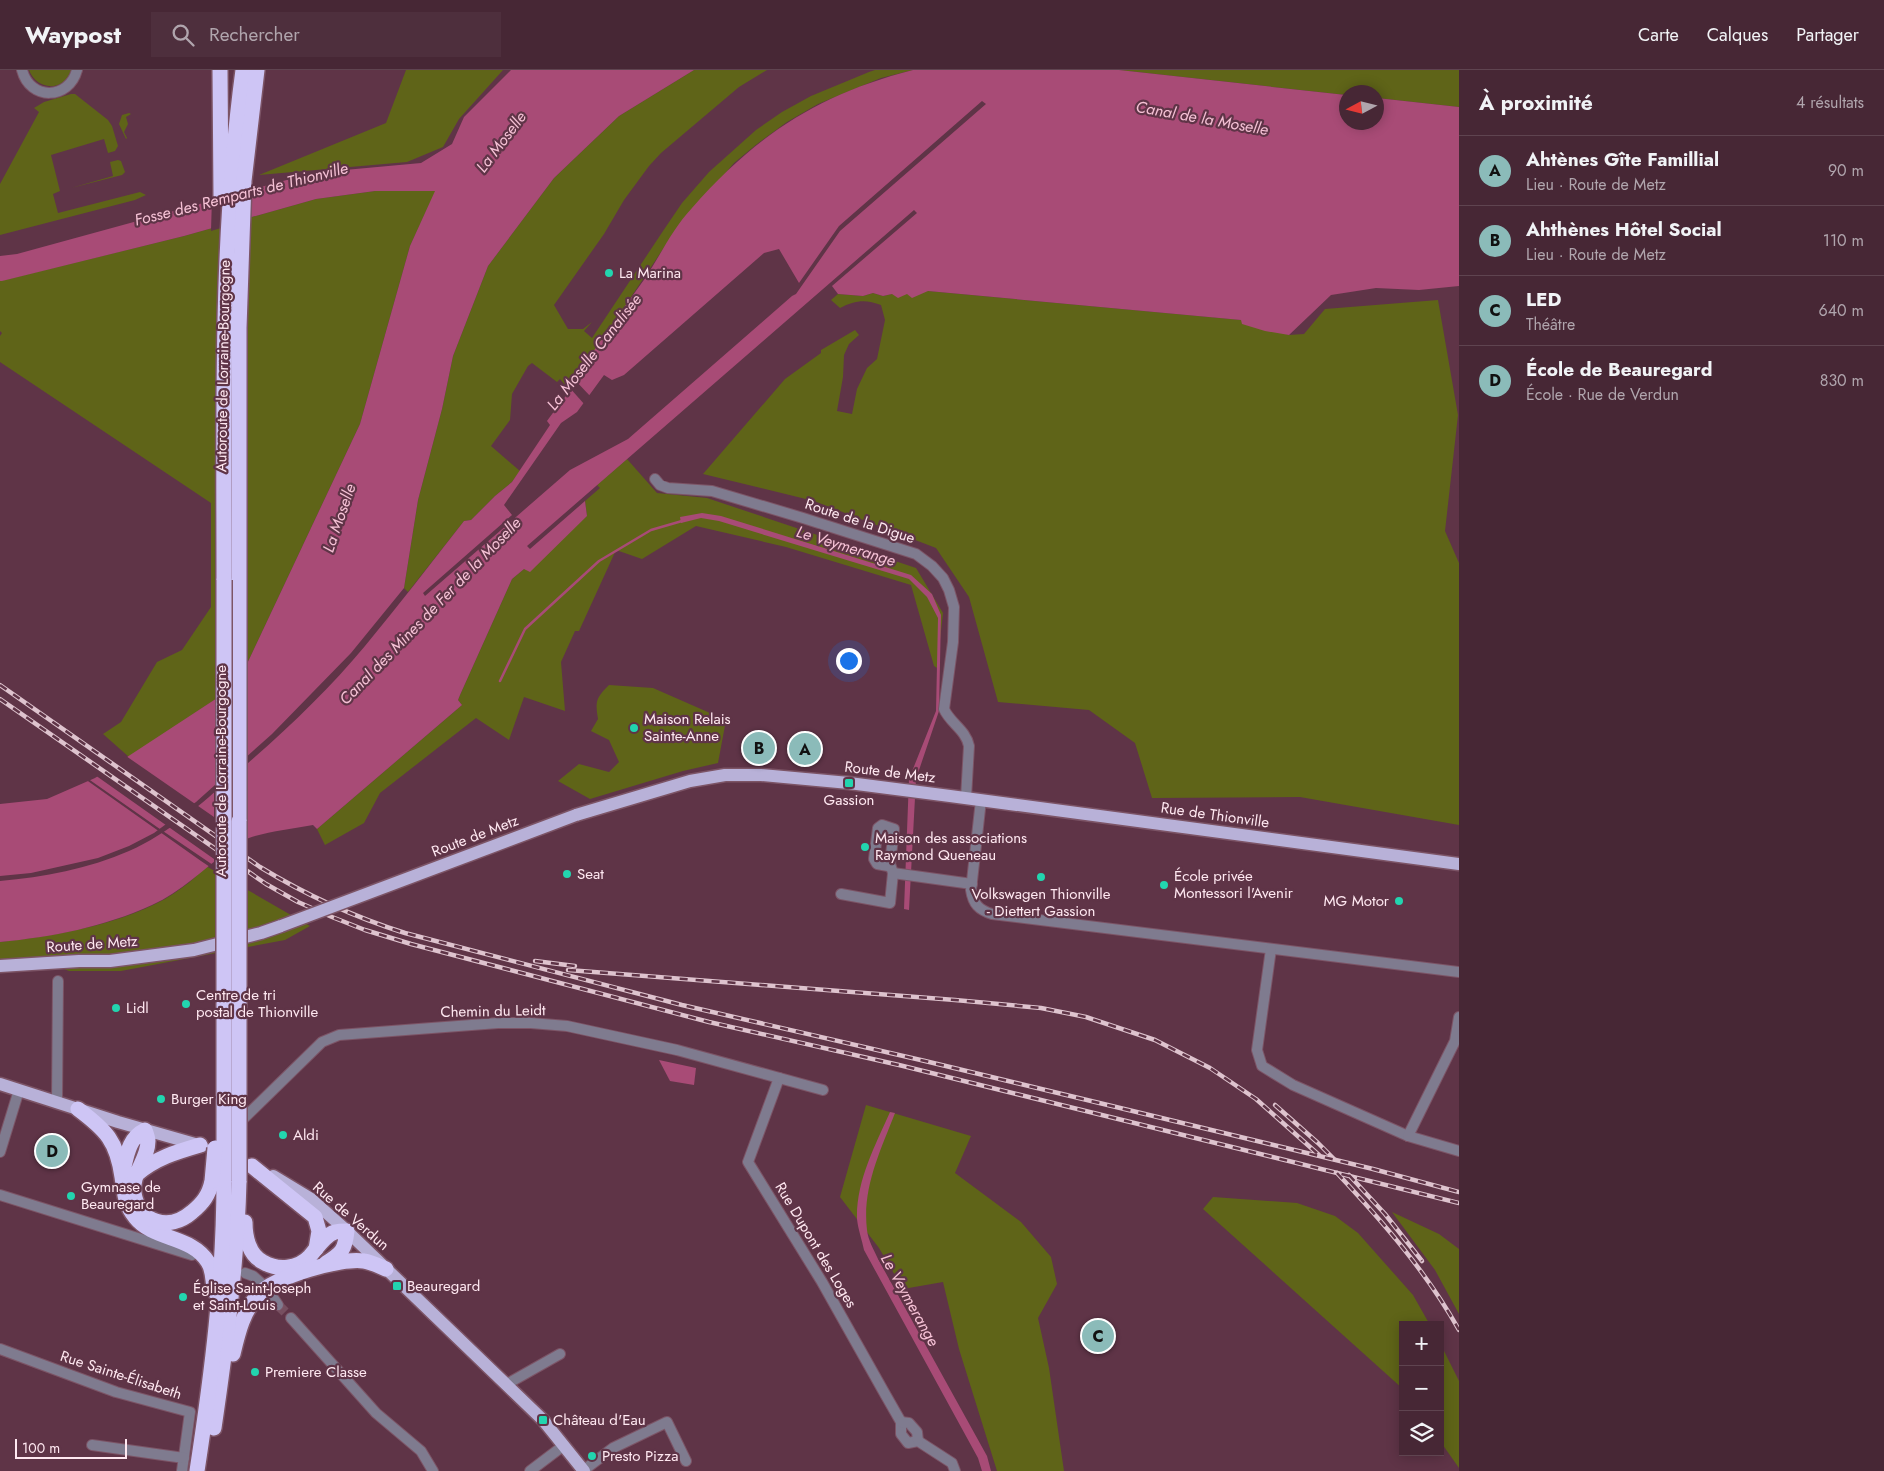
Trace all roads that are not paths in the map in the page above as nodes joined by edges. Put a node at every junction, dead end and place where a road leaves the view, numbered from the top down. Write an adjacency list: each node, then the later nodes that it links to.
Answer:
1 (77, 70): 5 (street)
2 (220, 70): 6 (highway)
3 (243, 70): 6 (highway, Autoroute de Lorraine-Bourgogne)
4 (257, 70): 6 (highway, Autoroute de Lorraine-Bourgogne)
5 (20, 71)
6 (232, 184): 7 (highway); 7 (highway, Autoroute de Lorraine-Bourgogne)
7 (230, 232): 34 (highway, Autoroute de Lorraine-Bourgogne, bridge); 34 (highway, Autoroute de Lorraine-Bourgogne, bridge)
8 (654, 479): 9 (street, Route de la Digue)
9 (966, 798): 10 (main road, Rue de Thionville); 15 (main road, Route de Metz, bridge)
10 (981, 800): 11 (main road, Rue de Thionville); 12 (street)
11 (1459, 864)
12 (972, 884): 13 (street); 14 (street)
13 (841, 894)
14 (1270, 949): 16 (street); 27 (street)
15 (0, 966)
16 (1459, 972)
17 (58, 981): 24 (street)
18 (1459, 1017): 19 (street)
19 (1457, 1041): 27 (street)
20 (779, 1078): 23 (street, Chemin du Leidt); 31 (street, Chemin du Leidt); 61 (street, Rue Dupont des Loges)
21 (0, 1084): 22 (main road, Rue de Verdun)
22 (19, 1090): 24 (main road, Rue de Verdun); 30 (street)
23 (823, 1090)
24 (57, 1103): 25 (main road, Rue de Verdun)
25 (78, 1109): 26 (main road, Rue de Verdun); 33 (highway)
26 (146, 1130): 28 (main road, Rue de Verdun); 33 (highway)
27 (1408, 1136): 29 (street)
28 (200, 1145): 31 (main road, Rue de Verdun); 33 (highway)
29 (1459, 1151)
30 (0, 1152)
31 (221, 1152): 32 (main road, Rue de Verdun)
32 (252, 1166): 36 (main road, Rue de Verdun); 37 (highway)
33 (129, 1175): 34 (highway); 44 (highway)
34 (225, 1181): 37 (highway); 44 (highway, Autoroute de Lorraine-Bourgogne); 50 (highway, Autoroute de Lorraine-Bourgogne)
35 (0, 1196): 38 (street)
36 (347, 1230): 37 (highway); 39 (highway); 40 (main road, Rue de Verdun)
37 (316, 1249)
38 (192, 1255)
39 (322, 1266): 40 (highway); 50 (highway)
40 (386, 1269): 49 (main road, Rue de Verdun)
41 (245, 1273): 42 (street)
42 (261, 1283)
43 (270, 1293): 45 (street)
44 (220, 1303): 56 (highway, Autoroute de Lorraine-Bourgogne)
45 (278, 1305)
46 (291, 1318): 58 (street)
47 (0, 1349): 53 (street, Rue Sainte-Élisabeth)
48 (560, 1354): 49 (street)
49 (507, 1384): 52 (main road, Rue de Verdun)
50 (215, 1423): 57 (highway, Autoroute de Lorraine-Bourgogne)
51 (92, 1445): 53 (street)
52 (563, 1446): 59 (street); 60 (main road, Rue de Verdun)
53 (184, 1458): 55 (street)
54 (686, 1461): 60 (street)
55 (182, 1471)
56 (197, 1471)
57 (208, 1471)
58 (433, 1471)
59 (530, 1471)
60 (584, 1471)
61 (955, 1471)

